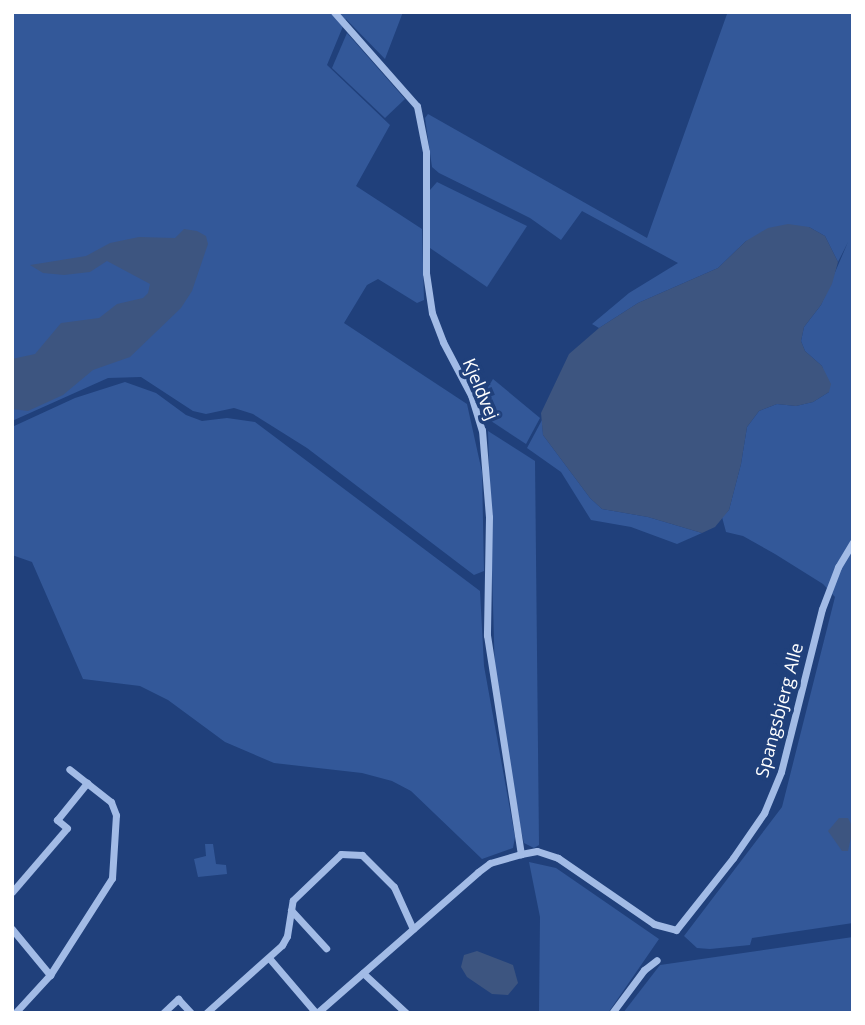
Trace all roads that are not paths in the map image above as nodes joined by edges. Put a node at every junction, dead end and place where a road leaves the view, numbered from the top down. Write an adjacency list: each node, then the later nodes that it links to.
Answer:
1 (334, 12): 5 (street, Kjeldvej)
2 (853, 542): 5 (street, Spangsbjerg Alle)
3 (69, 769): 4 (street)
4 (87, 783): 6 (street); 14 (street)
5 (522, 854): 9 (street, Spangsbjerg Alle)
6 (12, 892)
7 (291, 910): 9 (street); 10 (street); 11 (street)
8 (12, 929): 14 (street)
9 (413, 929): 13 (street, Spangsbjerg Alle)
10 (326, 948)
11 (269, 958): 18 (street); 19 (street, Spangsbjerg Alle)
12 (657, 960): 21 (street)
13 (363, 973): 19 (street, Spangsbjerg Alle); 20 (street)
14 (50, 975): 15 (street)
15 (15, 1013)
16 (163, 1013): 17 (street)
17 (191, 1013)
18 (206, 1013)
19 (316, 1013)
20 (406, 1013)
21 (612, 1013)

